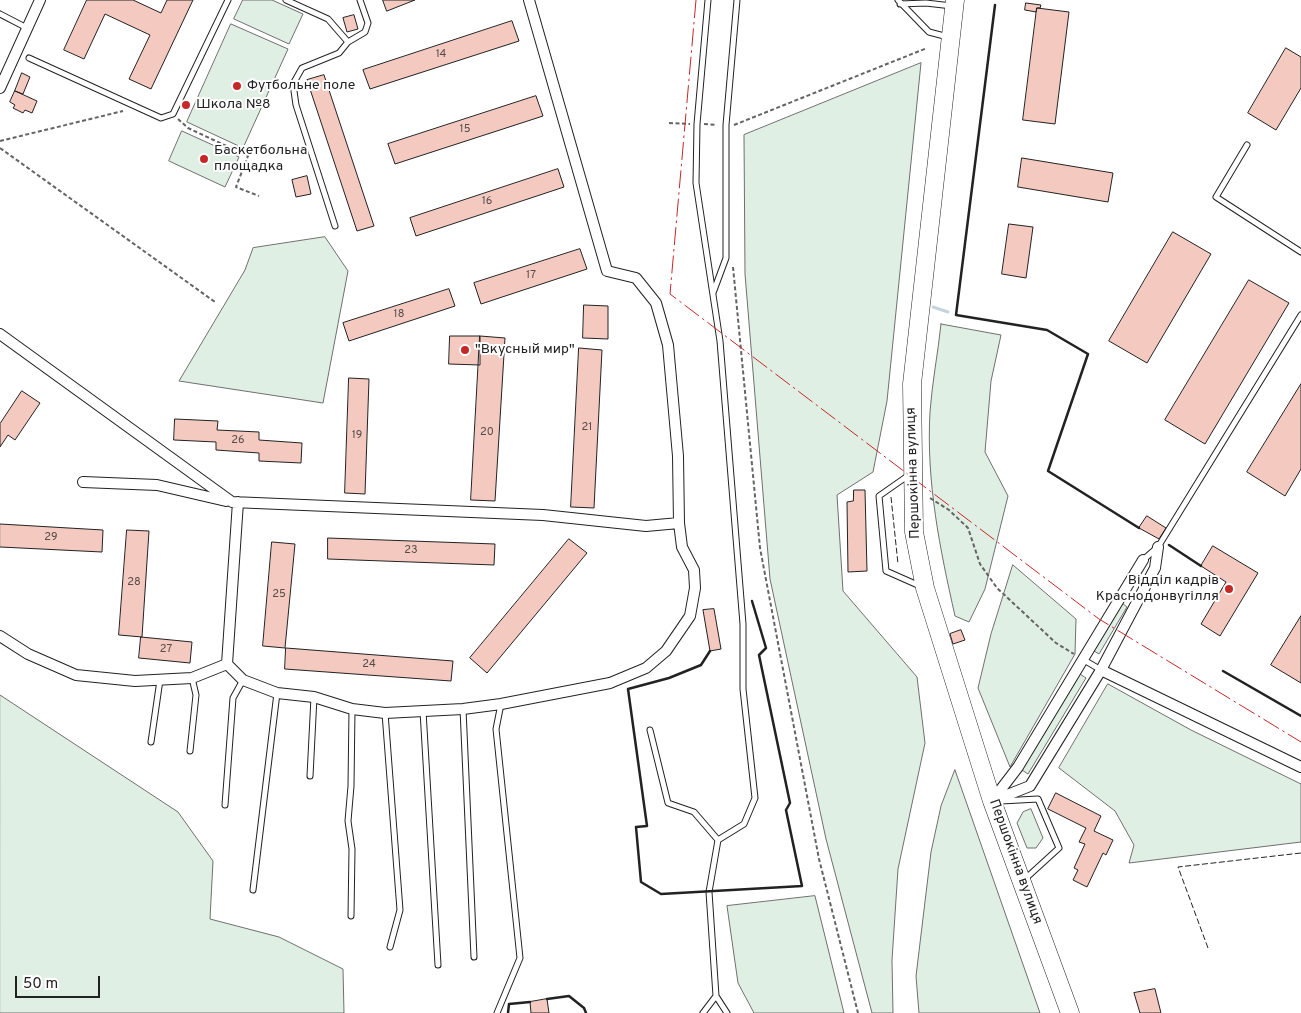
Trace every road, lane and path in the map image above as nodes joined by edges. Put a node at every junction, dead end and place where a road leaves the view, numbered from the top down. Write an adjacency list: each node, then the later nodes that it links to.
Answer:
1 (40, 0): 11 (street)
2 (228, 0): 18 (lane)
3 (286, 0): 13 (lane)
4 (360, 0): 13 (lane)
5 (529, 0): 35 (street)
6 (708, 0): 27 (lane)
7 (737, 0): 27 (lane)
8 (899, 2): 9 (lane); 12 (lane)
9 (954, 3): 12 (highway, Першокінна вулиця)
10 (0, 14): 11 (lane)
11 (27, 28): 16 (street)
12 (950, 38): 31 (highway, Першокінна вулиця)
13 (348, 42): 24 (lane)
14 (927, 48): 19 (path)
15 (29, 58): 17 (lane)
16 (0, 88)
17 (138, 107): 18 (lane); 20 (path)
18 (173, 114): 23 (path)
19 (733, 125)
20 (0, 141)
21 (1247, 145): 25 (lane)
22 (0, 148): 28 (path)
23 (260, 196)
24 (335, 226)
25 (1301, 252)
26 (732, 261): 71 (path)
27 (712, 293): 60 (lane)
28 (215, 302)
29 (1301, 315): 36 (lane)
30 (0, 334): 34 (street)
31 (911, 473): 38 (highway, Першокінна вулиця); 38 (lane)
32 (83, 482): 34 (street)
33 (930, 498): 40 (path)
34 (235, 502): 35 (street); 41 (street)
35 (679, 523): 48 (street)
36 (1158, 548): 37 (lane); 42 (street)
37 (1143, 560): 40 (street)
38 (925, 588): 58 (highway, Першокінна вулиця)
39 (0, 636): 44 (street)
40 (1084, 660): 42 (lane); 58 (street)
41 (227, 664): 43 (street); 45 (street)
42 (1101, 670): 56 (street); 58 (street)
43 (192, 678): 44 (street); 55 (lane)
44 (160, 680): 54 (lane)
45 (243, 680): 46 (street); 59 (lane)
46 (277, 693): 47 (street); 62 (lane)
47 (314, 697): 49 (street); 57 (lane)
48 (502, 704): 50 (street); 68 (lane)
49 (352, 709): 52 (street); 63 (lane)
50 (463, 709): 51 (street); 65 (lane)
51 (423, 710): 52 (street); 66 (lane)
52 (385, 713): 64 (lane)
53 (650, 730): 60 (lane)
54 (151, 742)
55 (190, 751)
56 (1301, 768)
57 (310, 776)
58 (992, 801): 61 (highway, Першокінна вулиця); 61 (lane)
59 (225, 805)
60 (718, 840): 67 (lane)
61 (1023, 881): 72 (highway, Першокінна вулиця)
62 (253, 890)
63 (351, 916)
64 (390, 948)
65 (474, 957)
66 (438, 965)
67 (716, 996): 69 (lane); 70 (lane)
68 (497, 1013)
69 (703, 1013)
70 (728, 1013)
71 (858, 1013)
72 (1070, 1013)

